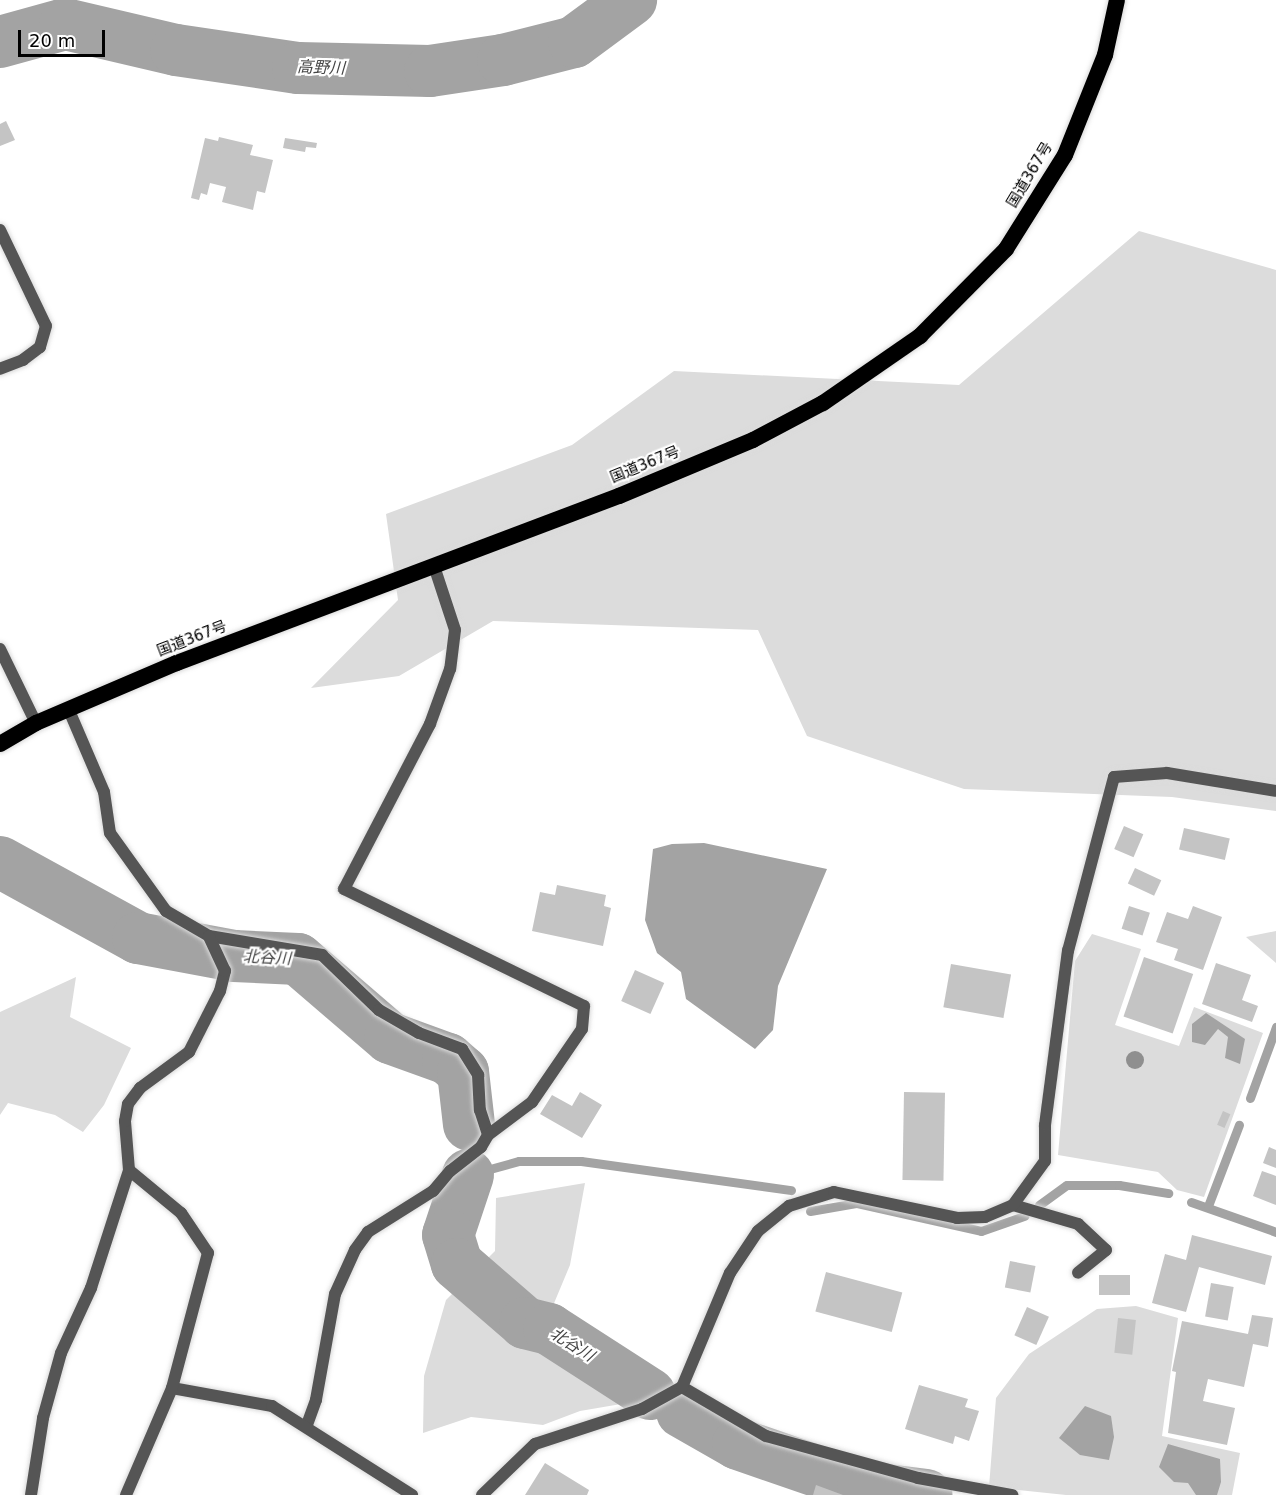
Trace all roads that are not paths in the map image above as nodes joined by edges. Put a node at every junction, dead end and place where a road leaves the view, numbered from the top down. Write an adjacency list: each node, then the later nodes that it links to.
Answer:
1 (1117, 0): 4 (highway, 国道367号)
2 (0, 230): 3 (street)
3 (0, 369)
4 (434, 566): 6 (highway, 国道367号); 11 (street)
5 (0, 649): 7 (street)
6 (68, 708): 7 (highway, 国道367号); 10 (street)
7 (36, 723): 8 (highway, 国道367号)
8 (0, 744)
9 (1276, 791): 13 (street)
10 (209, 936): 11 (street); 12 (street)
11 (488, 1135): 17 (street)
12 (129, 1170): 15 (street); 18 (street)
13 (1013, 1205): 14 (street); 16 (street)
14 (1078, 1273)
15 (172, 1388): 17 (street); 19 (street)
16 (681, 1388): 21 (street); 22 (street)
17 (307, 1425): 20 (street)
18 (31, 1495)
19 (126, 1495)
20 (412, 1495)
21 (482, 1495)
22 (1011, 1495)

